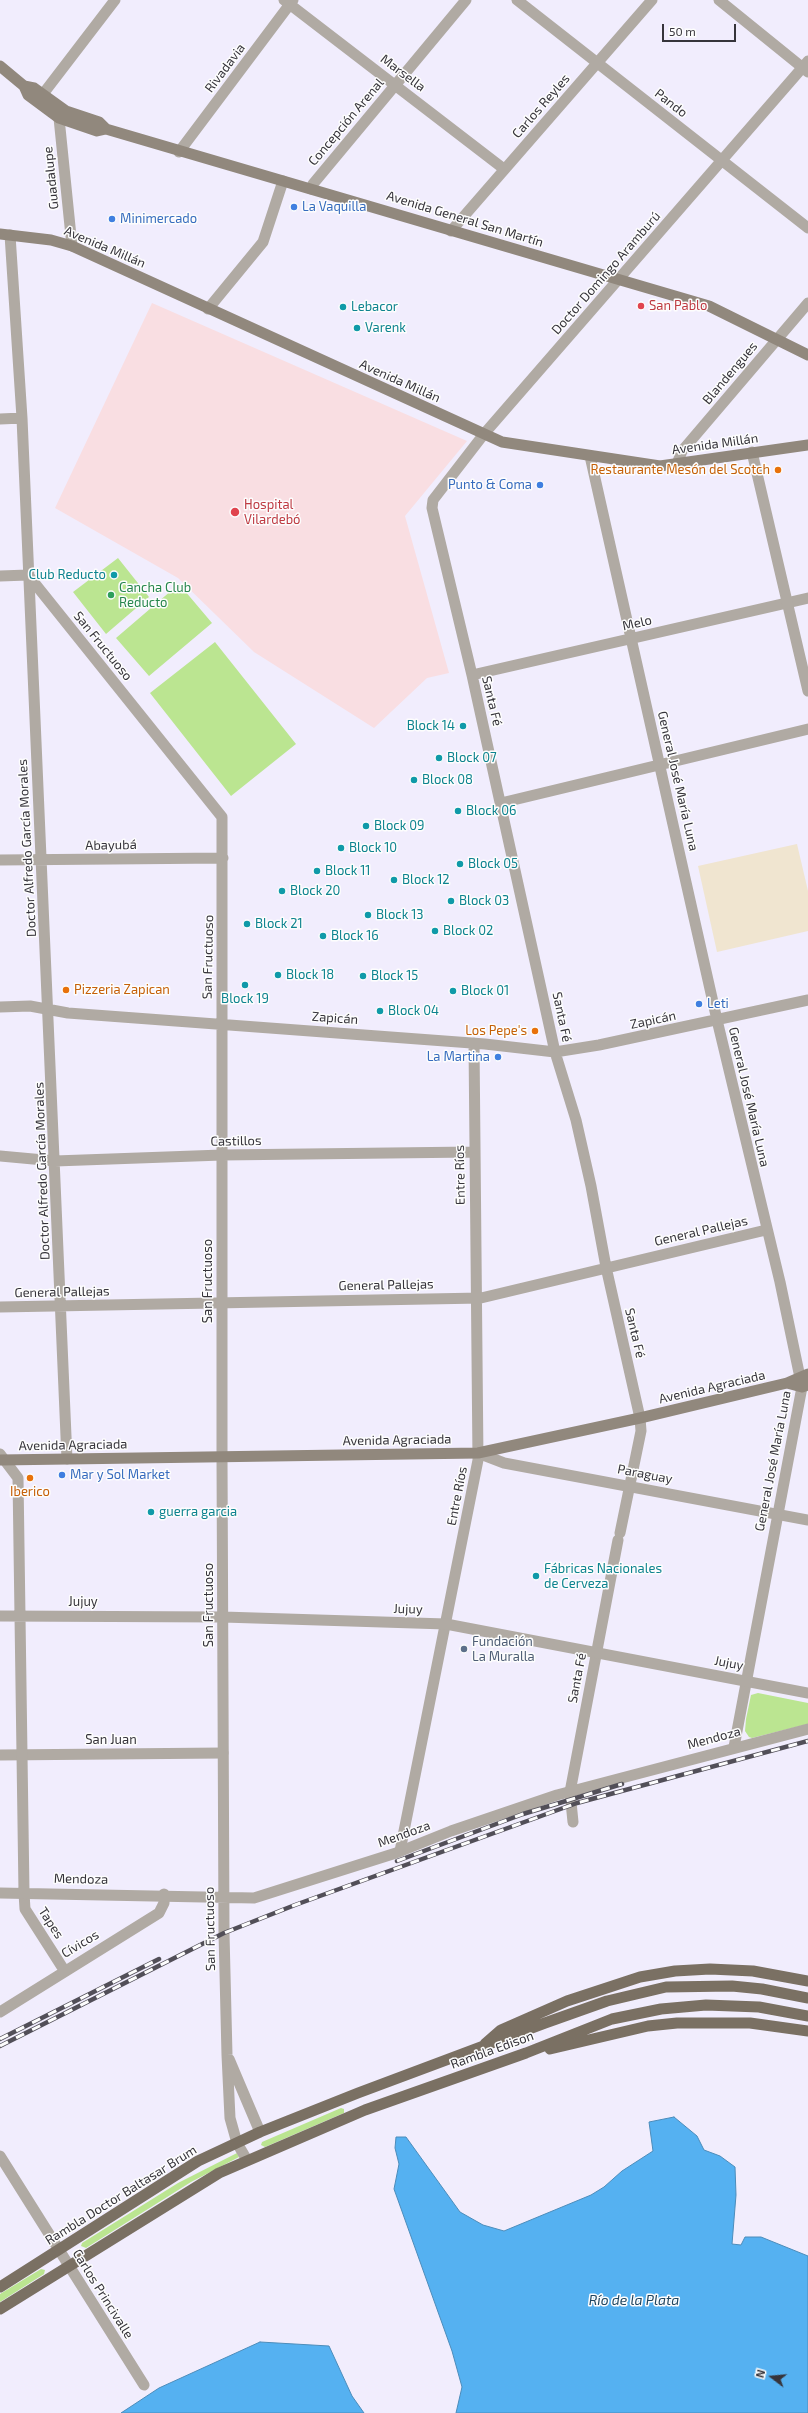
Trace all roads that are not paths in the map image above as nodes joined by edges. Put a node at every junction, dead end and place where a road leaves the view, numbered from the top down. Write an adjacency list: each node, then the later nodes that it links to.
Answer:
1 (115, 0): 12 (street)
2 (466, 0): 10 (street, Concepción Arenal)
3 (517, 0): 7 (street, Pando)
4 (652, 0): 7 (street, Carlos Reyles)
5 (718, 0): 9 (street)
6 (289, 1): 10 (street, Marsella); 14 (street, Rivadavia)
7 (597, 63): 15 (street, Pando); 16 (street, Carlos Reyles)
8 (0, 66): 11 (main road, Avenida General San Martín)
9 (806, 67): 15 (street, Doctor Domingo Aramburú)
10 (395, 85): 16 (street, Marsella); 18 (street, Concepción Arenal)
11 (24, 86): 12 (main road, Avenida General San Martín); 13 (main road, Avenida General San Martín)
12 (43, 94): 13 (main road, Avenida General San Martín)
13 (62, 114): 14 (main road, Avenida General San Martín); 22 (street, Guadalupe)
14 (179, 152): 17 (main road, Avenida General San Martín)
15 (722, 160): 19 (street, Pando); 23 (street, Doctor Domingo Aramburú)
16 (504, 169): 20 (street, Carlos Reyles)
17 (283, 181): 18 (main road, Avenida General San Martín); 25 (street)
18 (312, 189): 20 (main road, Avenida General San Martín)
19 (808, 228)
20 (451, 231): 23 (main road, Avenida General San Martín)
21 (5, 235): 22 (main road, Avenida Millán); 28 (street, Doctor Alfredo García Morales)
22 (72, 246): 25 (main road, Avenida Millán)
23 (620, 279): 26 (main road, Avenida General San Martín); 30 (street, Doctor Domingo Aramburú)
24 (808, 303): 26 (street, Blandengues)
25 (208, 309): 30 (main road, Avenida Millán)
26 (777, 339): 27 (main road, Avenida General San Martín); 34 (street, Blandengues)
27 (808, 355)
28 (22, 418): 29 (street); 36 (street, Doctor Alfredo García Morales)
29 (0, 419)
30 (484, 434): 33 (main road, Avenida Millán); 35 (street, Doctor Domingo Aramburú)
31 (808, 445): 32 (main road, Avenida Millán)
32 (752, 452): 34 (main road, Avenida Millán); 39 (street)
33 (590, 456): 34 (main road, Avenida Millán); 40 (street, General José María Luna)
34 (677, 464)
35 (432, 508): 41 (street, Santa Fé)
36 (28, 575): 37 (street); 46 (street, San Fructuoso); 48 (street, Doctor Alfredo García Morales)
37 (0, 576)
38 (808, 598): 39 (street, Melo)
39 (787, 603): 40 (street, Melo); 42 (street)
40 (631, 639): 41 (street, Melo); 44 (street, General José María Luna)
41 (472, 675): 45 (street, Santa Fé)
42 (808, 691)
43 (808, 729): 44 (street)
44 (660, 764): 45 (street); 52 (street, General José María Luna)
45 (501, 803): 55 (street, Santa Fé)
46 (223, 858): 48 (street, Abayubá); 53 (street, San Fructuoso)
47 (0, 860): 48 (street, Abayubá)
48 (42, 860): 51 (street, Doctor Alfredo García Morales)
49 (808, 1000): 52 (street, Zapicán)
50 (0, 1007): 51 (street, Zapicán)
51 (49, 1011): 53 (street, Zapicán); 59 (street, Doctor Alfredo García Morales)
52 (717, 1020): 55 (street, Zapicán); 60 (street, General José María Luna)
53 (222, 1024): 54 (street, Zapicán); 57 (street, San Fructuoso)
54 (474, 1043): 55 (street, Zapicán); 56 (street, Entre Ríos)
55 (555, 1052): 61 (street, Santa Fé)
56 (473, 1152): 57 (street, Castillos); 62 (street, Entre Ríos)
57 (222, 1155): 59 (street, Castillos); 63 (street, San Fructuoso)
58 (0, 1156): 59 (street, Castillos)
59 (56, 1161): 64 (street, Doctor Alfredo García Morales)
60 (766, 1230): 61 (street, General Pallejas); 66 (street, General José María Luna)
61 (606, 1267): 62 (street, General Pallejas); 67 (street, Santa Fé)
62 (476, 1298): 63 (street, General Pallejas); 68 (street, Entre Ríos)
63 (222, 1302): 64 (street, General Pallejas); 69 (street, San Fructuoso)
64 (61, 1305): 65 (street, General Pallejas); 71 (street, Doctor Alfredo García Morales)
65 (0, 1307)
66 (804, 1380): 67 (main road, Avenida Agraciada); 73 (street, General José María Luna)
67 (640, 1418): 68 (main road, Avenida Agraciada); 72 (street, Santa Fé)
68 (478, 1452): 69 (main road, Avenida Agraciada); 72 (street, Paraguay); 78 (street, Entre Ríos)
69 (222, 1457): 71 (main road, Avenida Agraciada); 77 (street, San Fructuoso)
70 (2, 1458): 71 (main road, Avenida Agraciada); 76 (street, Tapes)
71 (67, 1459)
72 (629, 1485): 73 (street, Paraguay); 79 (street, Santa Fé)
73 (778, 1514): 74 (street, Paraguay); 80 (street, General José María Luna)
74 (808, 1520)
75 (0, 1616): 76 (street, Jujuy)
76 (21, 1616): 77 (street, Jujuy); 85 (street, Tapes)
77 (223, 1617): 78 (street, Jujuy); 84 (street, San Fructuoso)
78 (446, 1624): 79 (street, Jujuy); 89 (street, Entre Ríos)
79 (596, 1652): 80 (street, Jujuy); 87 (street, Santa Fé)
80 (746, 1680): 81 (street, Jujuy); 83 (street, General José María Luna)
81 (808, 1693)
82 (808, 1729): 83 (street, Mendoza)
83 (734, 1747): 87 (street, Mendoza)
84 (223, 1753): 85 (street, San Juan); 93 (street, San Fructuoso)
85 (23, 1754): 86 (street, San Juan); 91 (street, Tapes)
86 (0, 1755)
87 (570, 1792): 88 (street, Santa Fé); 89 (street, Mendoza)
88 (573, 1822)
89 (400, 1852): 93 (street, Mendoza)
90 (0, 1893): 91 (street, Mendoza)
91 (24, 1893): 92 (street, Mendoza); 94 (street, Tapes)
92 (164, 1894): 93 (street, Mendoza); 94 (street, Cívicos)
93 (224, 1896): 102 (street, San Fructuoso)
94 (64, 1970): 97 (street, Cívicos)
95 (808, 1980): 100 (main road)
96 (808, 1998): 100 (main road, Rambla Edison)
97 (0, 2012)
98 (808, 2016): 101 (main road, Rambla Edison)
99 (808, 2031): 101 (main road)
100 (480, 2049): 103 (main road, Rambla Edison)
101 (526, 2054): 106 (main road, Rambla Edison)
102 (227, 2055): 103 (street, San Fructuoso); 104 (street, San Fructuoso)
103 (260, 2132): 104 (main road, Rambla Doctor Baltasar Brum)
104 (237, 2143): 106 (street, San Fructuoso); 107 (main road, Rambla Doctor Baltasar Brum)
105 (0, 2156): 107 (street, Carlos Princivalle)
106 (247, 2160): 108 (main road, Rambla Edison)
107 (60, 2251): 108 (street, Carlos Princivalle); 109 (main road, Rambla Doctor Baltasar Brum)
108 (69, 2265): 110 (main road); 111 (street, Carlos Princivalle)
109 (0, 2288)
110 (0, 2309)
111 (144, 2385)

